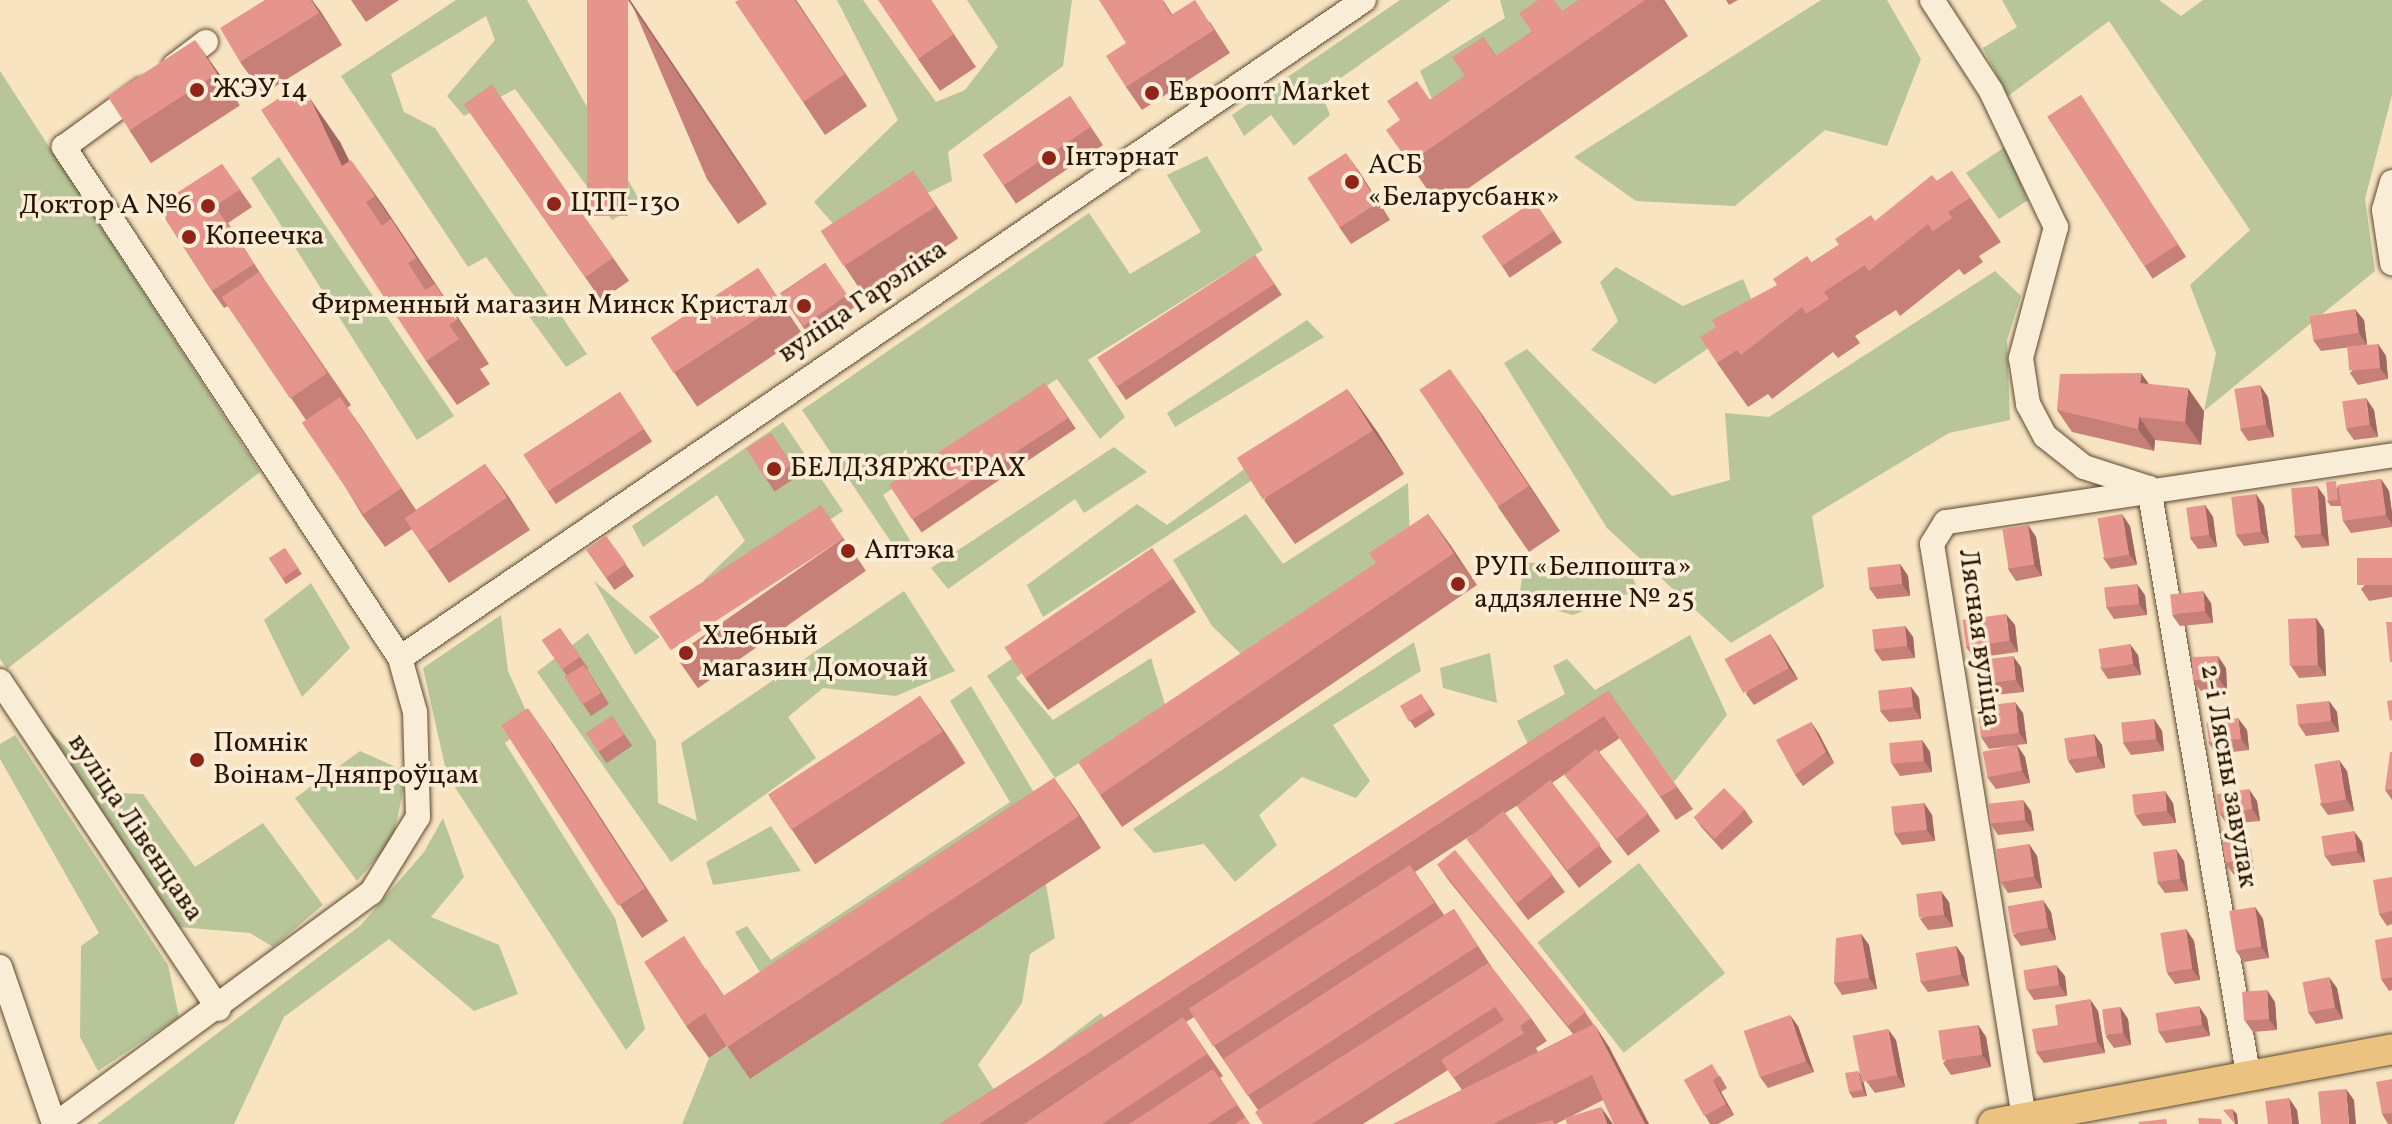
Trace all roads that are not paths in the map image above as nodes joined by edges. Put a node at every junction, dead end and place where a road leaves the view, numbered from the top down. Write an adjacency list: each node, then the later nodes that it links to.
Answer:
1 (1364, 0): 9 (street, вуліца Гарэліка)
2 (1932, 0): 8 (street)
3 (206, 42): 9 (street)
4 (2392, 182): 5 (street)
5 (2388, 209): 6 (street)
6 (2392, 263)
7 (2392, 455): 8 (street, Лясная вуліца)
8 (2149, 488): 14 (street, 2-і Лясны завулак); 15 (street, Лясная вуліца)
9 (400, 658): 12 (street)
10 (0, 681): 12 (street, вуліца Лівенцава)
11 (0, 967): 16 (street)
12 (219, 1009): 16 (street)
13 (2392, 1049): 14 (main road)
14 (2248, 1074): 15 (main road)
15 (2024, 1120): 17 (main road)
16 (55, 1124)
17 (1993, 1124)

